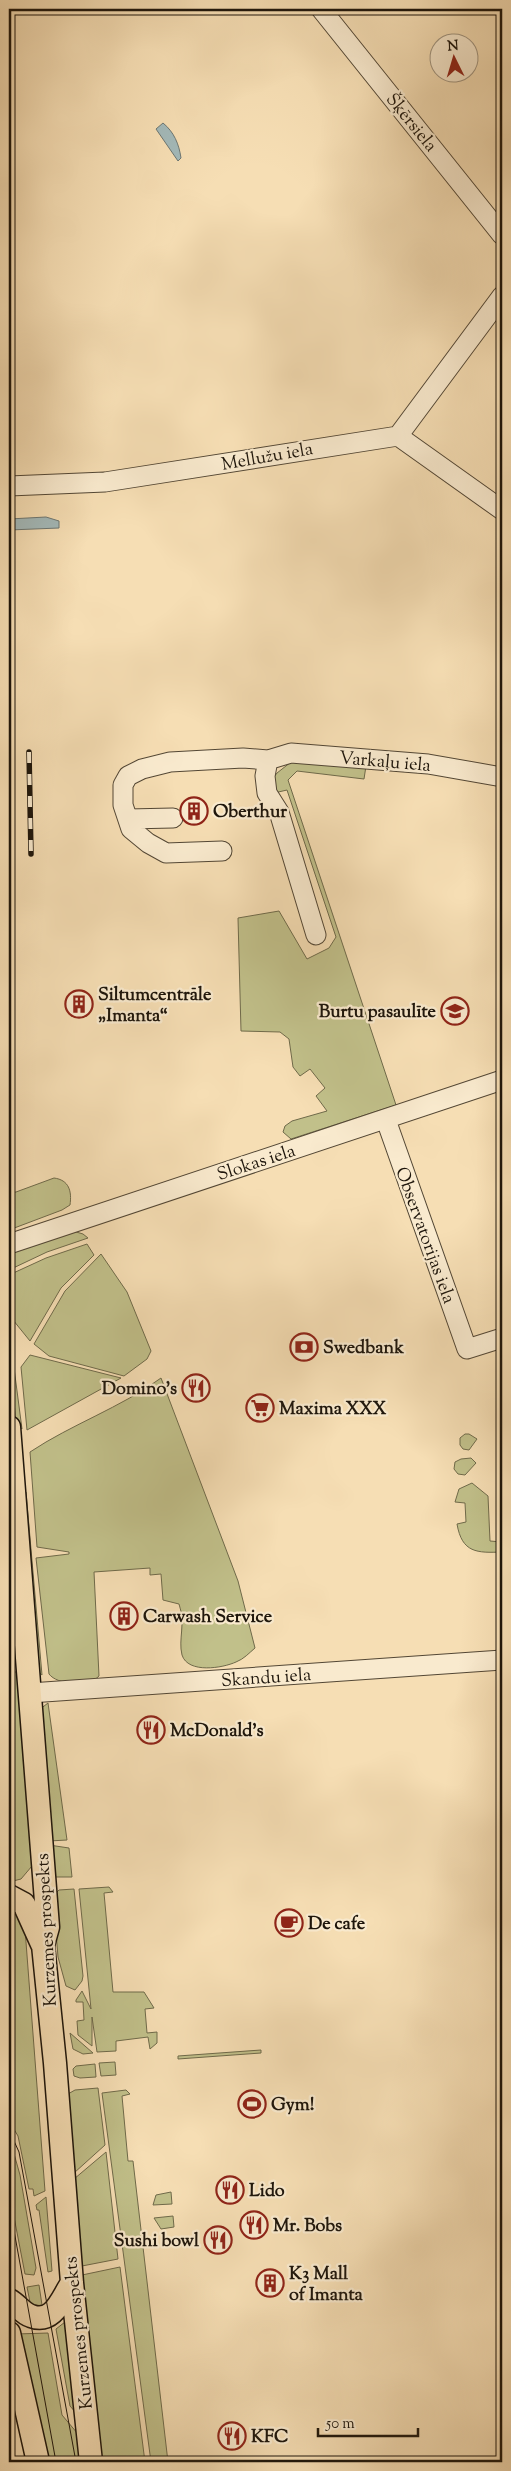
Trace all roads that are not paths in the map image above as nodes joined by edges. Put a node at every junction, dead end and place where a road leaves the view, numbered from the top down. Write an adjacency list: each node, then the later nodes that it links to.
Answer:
1 (321, 9): 2 (street, Šķērsiela)
2 (502, 235)
3 (502, 296): 4 (street)
4 (398, 436): 5 (street, Mellužu iela); 6 (street)
5 (9, 486)
6 (502, 510)
7 (268, 760): 8 (street, Varkaļu iela); 10 (street); 12 (street)
8 (502, 777)
9 (173, 818): 10 (street)
10 (128, 819): 11 (street)
11 (222, 851)
12 (316, 935)
13 (502, 1080): 14 (street, Slokas iela)
14 (386, 1120): 15 (street, Slokas iela); 16 (street, Observatorijas iela)
15 (9, 1244)
16 (502, 1338)
17 (9, 1428): 19 (main road, Kurzemes prospekts)
18 (502, 1660): 19 (street, Skandu iela)
19 (30, 1694): 21 (main road, Kurzemes prospekts)
20 (9, 1896): 21 (main road)
21 (43, 1945): 22 (main road, Kurzemes prospekts)
22 (72, 2283): 23 (main road); 26 (main road, Kurzemes prospekts)
23 (9, 2300)
24 (9, 2333): 25 (main road)
25 (38, 2462)
26 (91, 2462)

